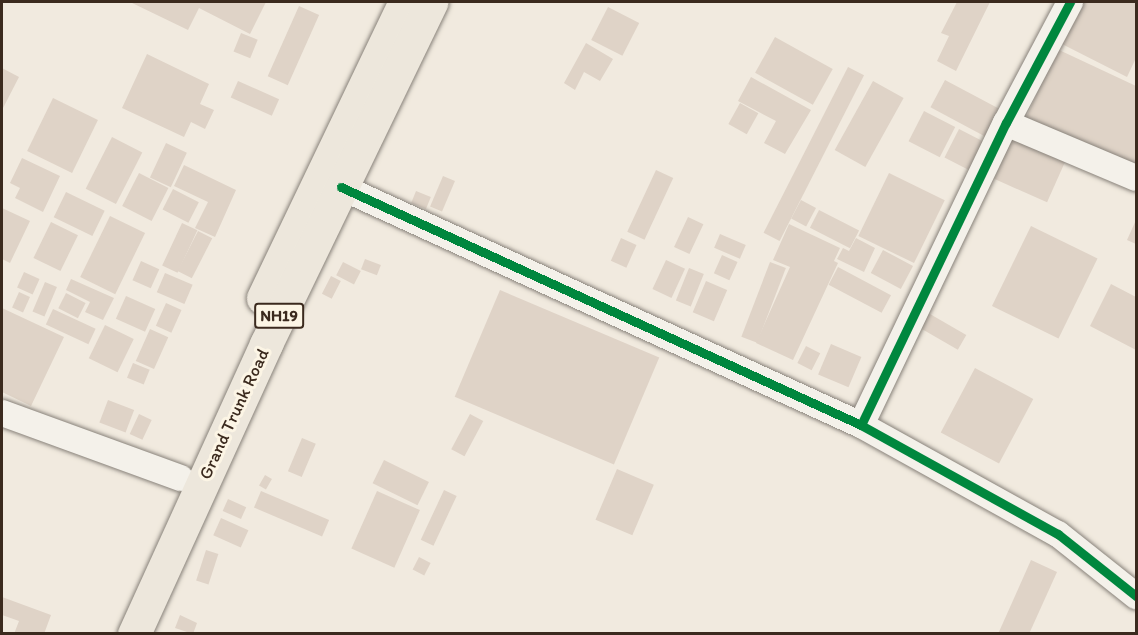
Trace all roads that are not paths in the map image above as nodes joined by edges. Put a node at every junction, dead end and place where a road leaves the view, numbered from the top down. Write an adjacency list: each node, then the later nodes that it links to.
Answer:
1 (405, 2): 9 (highway, Grand Trunk Road / NH19)
2 (431, 2): 6 (highway, Grand Trunk Road / NH19)
3 (1070, 2): 4 (street)
4 (1006, 123): 5 (street); 8 (street)
5 (1137, 178)
6 (341, 187): 8 (street); 12 (highway, Grand Trunk Road / NH19)
7 (2, 413): 9 (street)
8 (861, 425): 10 (street)
9 (181, 478): 11 (highway, Grand Trunk Road / NH19)
10 (1137, 596)
11 (111, 633)
12 (134, 633)

